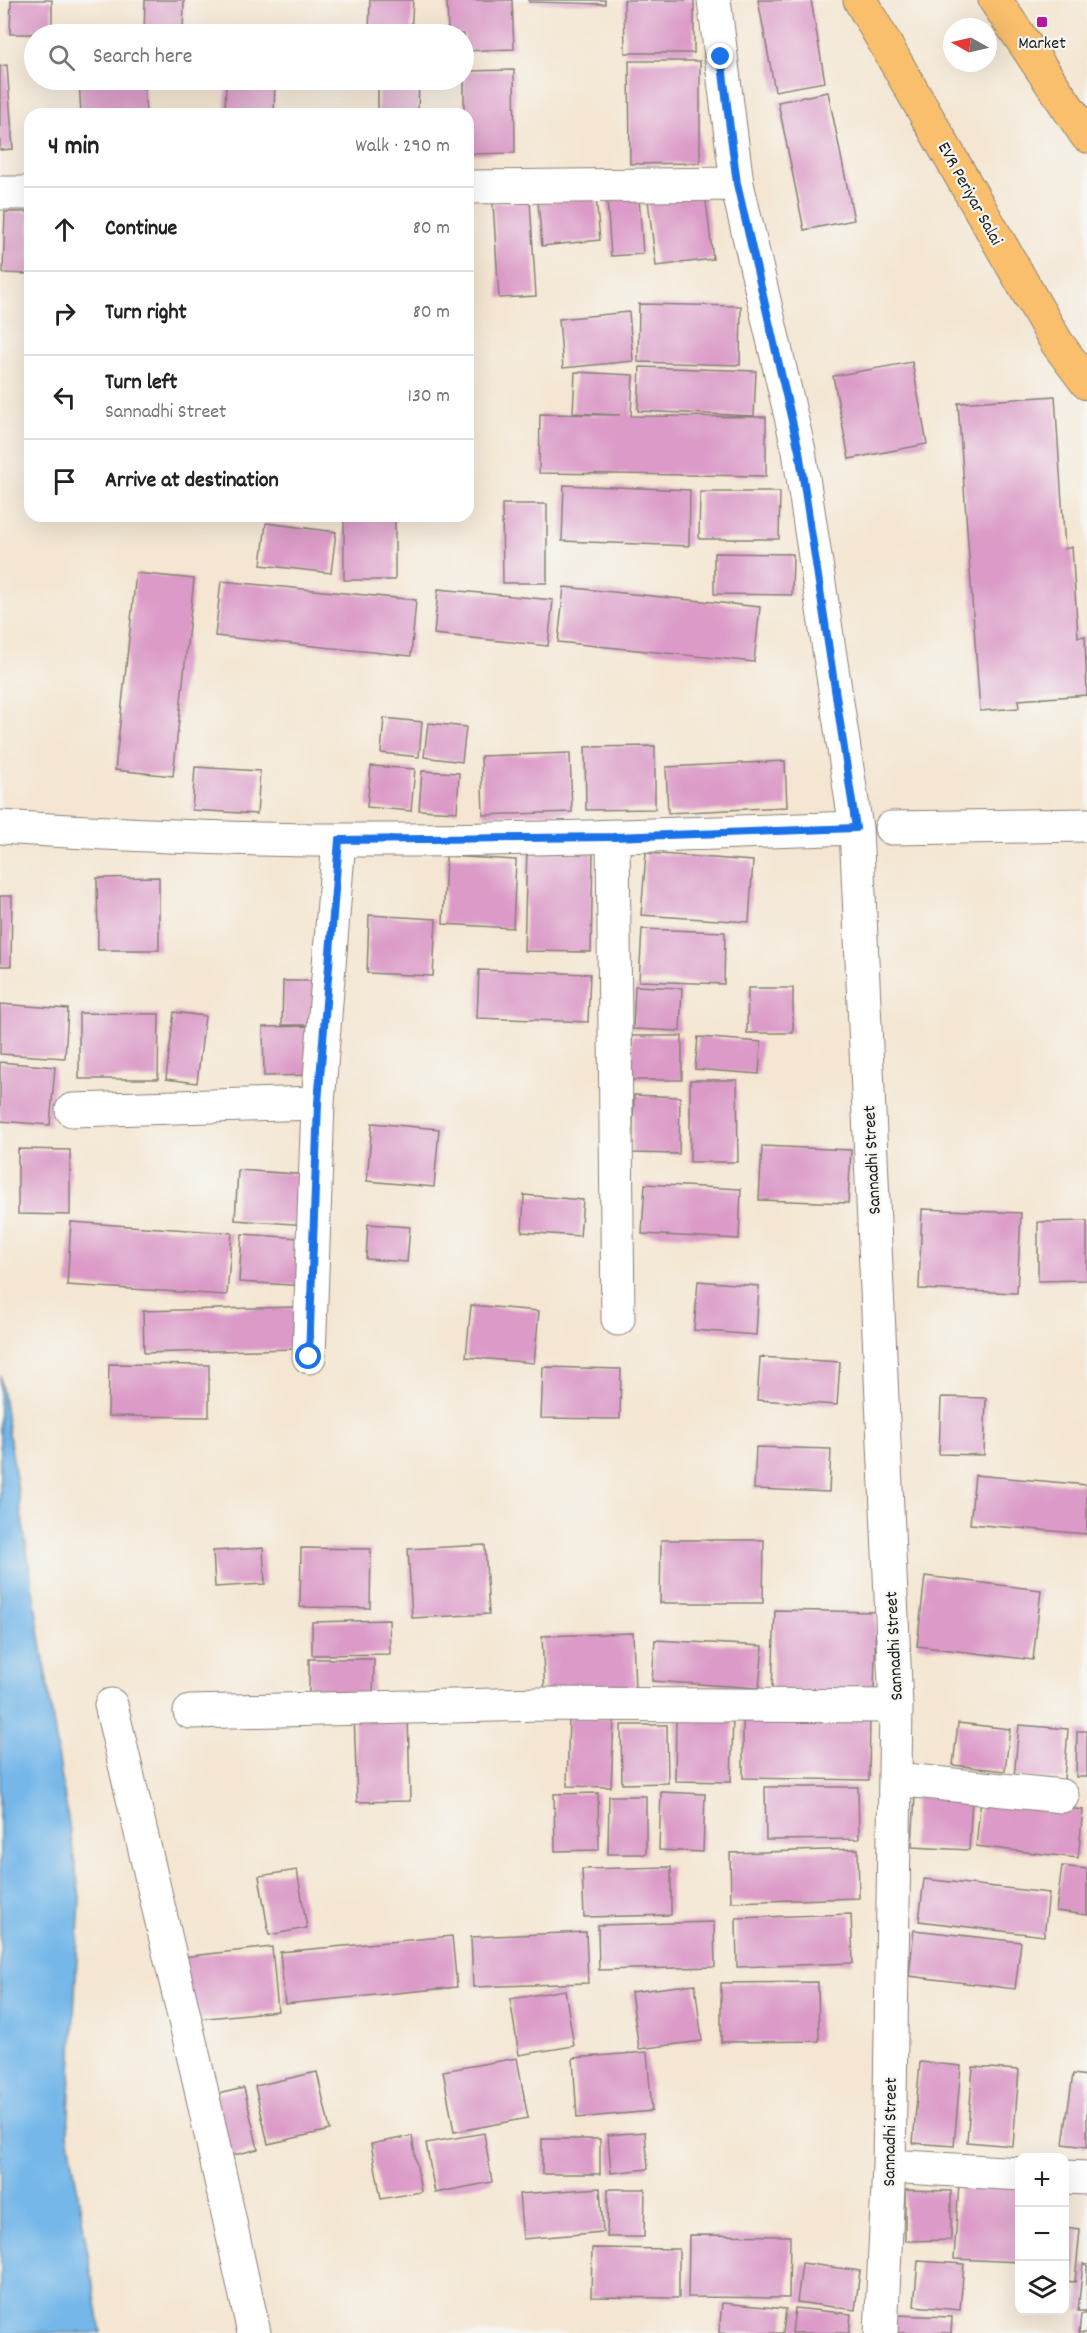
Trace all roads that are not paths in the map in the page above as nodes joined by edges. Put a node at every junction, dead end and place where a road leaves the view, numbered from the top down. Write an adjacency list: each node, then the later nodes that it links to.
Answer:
1 (714, 0): 5 (street, Sannadhi Street)
2 (860, 0): 9 (main road, EVR Periyar Salai)
3 (995, 0): 4 (main road)
4 (1087, 136)
5 (737, 184): 6 (street); 12 (street, Sannadhi Street)
6 (474, 187)
7 (0, 193): 8 (street)
8 (24, 193)
9 (1087, 383)
10 (1087, 825): 13 (street)
11 (0, 827): 15 (street)
12 (856, 828): 14 (street); 21 (street, Sannadhi Street)
13 (891, 828)
14 (613, 837): 15 (street); 18 (street)
15 (339, 840): 16 (street)
16 (318, 1103): 17 (street); 19 (street)
17 (72, 1110)
18 (618, 1319)
19 (309, 1357)
20 (111, 1705): 29 (street)
21 (896, 1706): 22 (street); 23 (street, Sannadhi Street)
22 (190, 1712)
23 (895, 1779): 24 (street); 25 (street, Sannadhi Street)
24 (1062, 1796)
25 (889, 2166): 26 (street); 30 (street, Sannadhi Street)
26 (1015, 2174)
27 (1069, 2177): 28 (street)
28 (1087, 2178)
29 (254, 2333)
30 (881, 2333)

